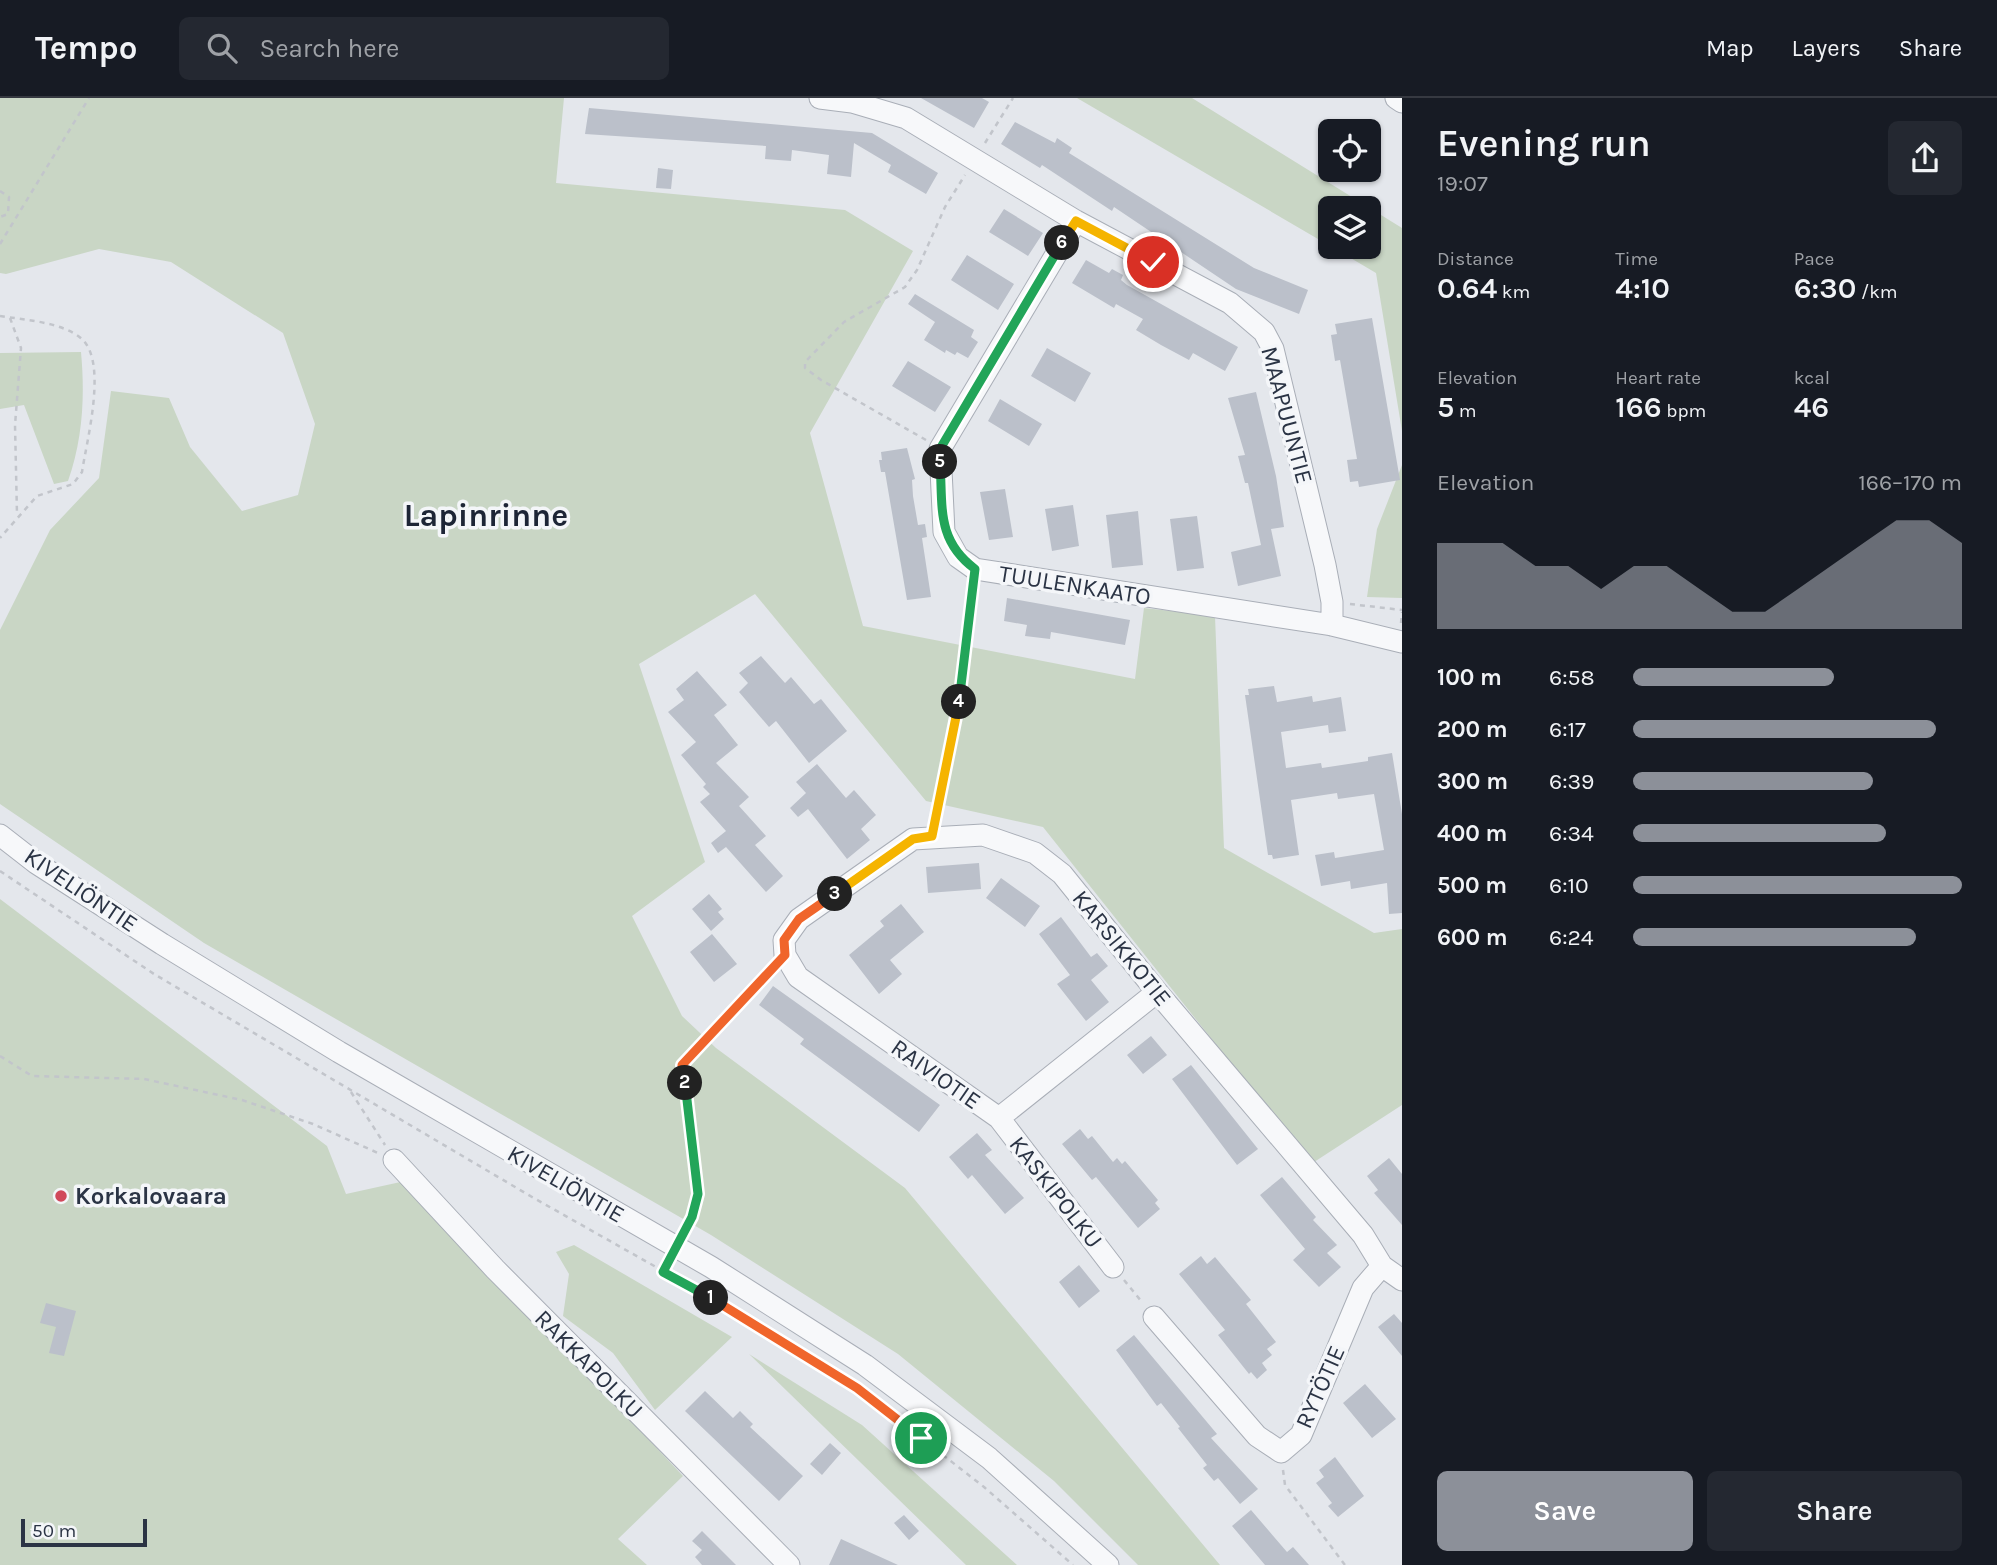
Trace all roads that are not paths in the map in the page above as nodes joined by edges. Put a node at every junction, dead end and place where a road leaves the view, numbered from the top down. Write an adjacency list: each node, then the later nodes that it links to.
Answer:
1 (821, 98): 4 (street, MAAPUUNTIE)
2 (1396, 98): 3 (street)
3 (1402, 102)
4 (1076, 221): 5 (street, MAAPUUNTIE); 5 (street, TUULENKAATO)
5 (1332, 625): 6 (street, TUULENKAATO)
6 (1402, 642)
7 (0, 835): 17 (street, KIVELIÖNTIE)
8 (785, 955): 9 (street, KARSIKKOTIE); 10 (street, RAIVIOTIE)
9 (1157, 992): 10 (street, RAIVIOTIE); 13 (street, KARSIKKOTIE)
10 (999, 1118): 12 (street, KASKIPOLKU)
11 (394, 1160): 16 (street, RAKKAPOLKU)
12 (1113, 1266)
13 (1382, 1266): 14 (street, KARSIKKOTIE); 15 (street, RYTÖTIE)
14 (1402, 1280)
15 (1154, 1317)
16 (789, 1565)
17 (1108, 1565)

